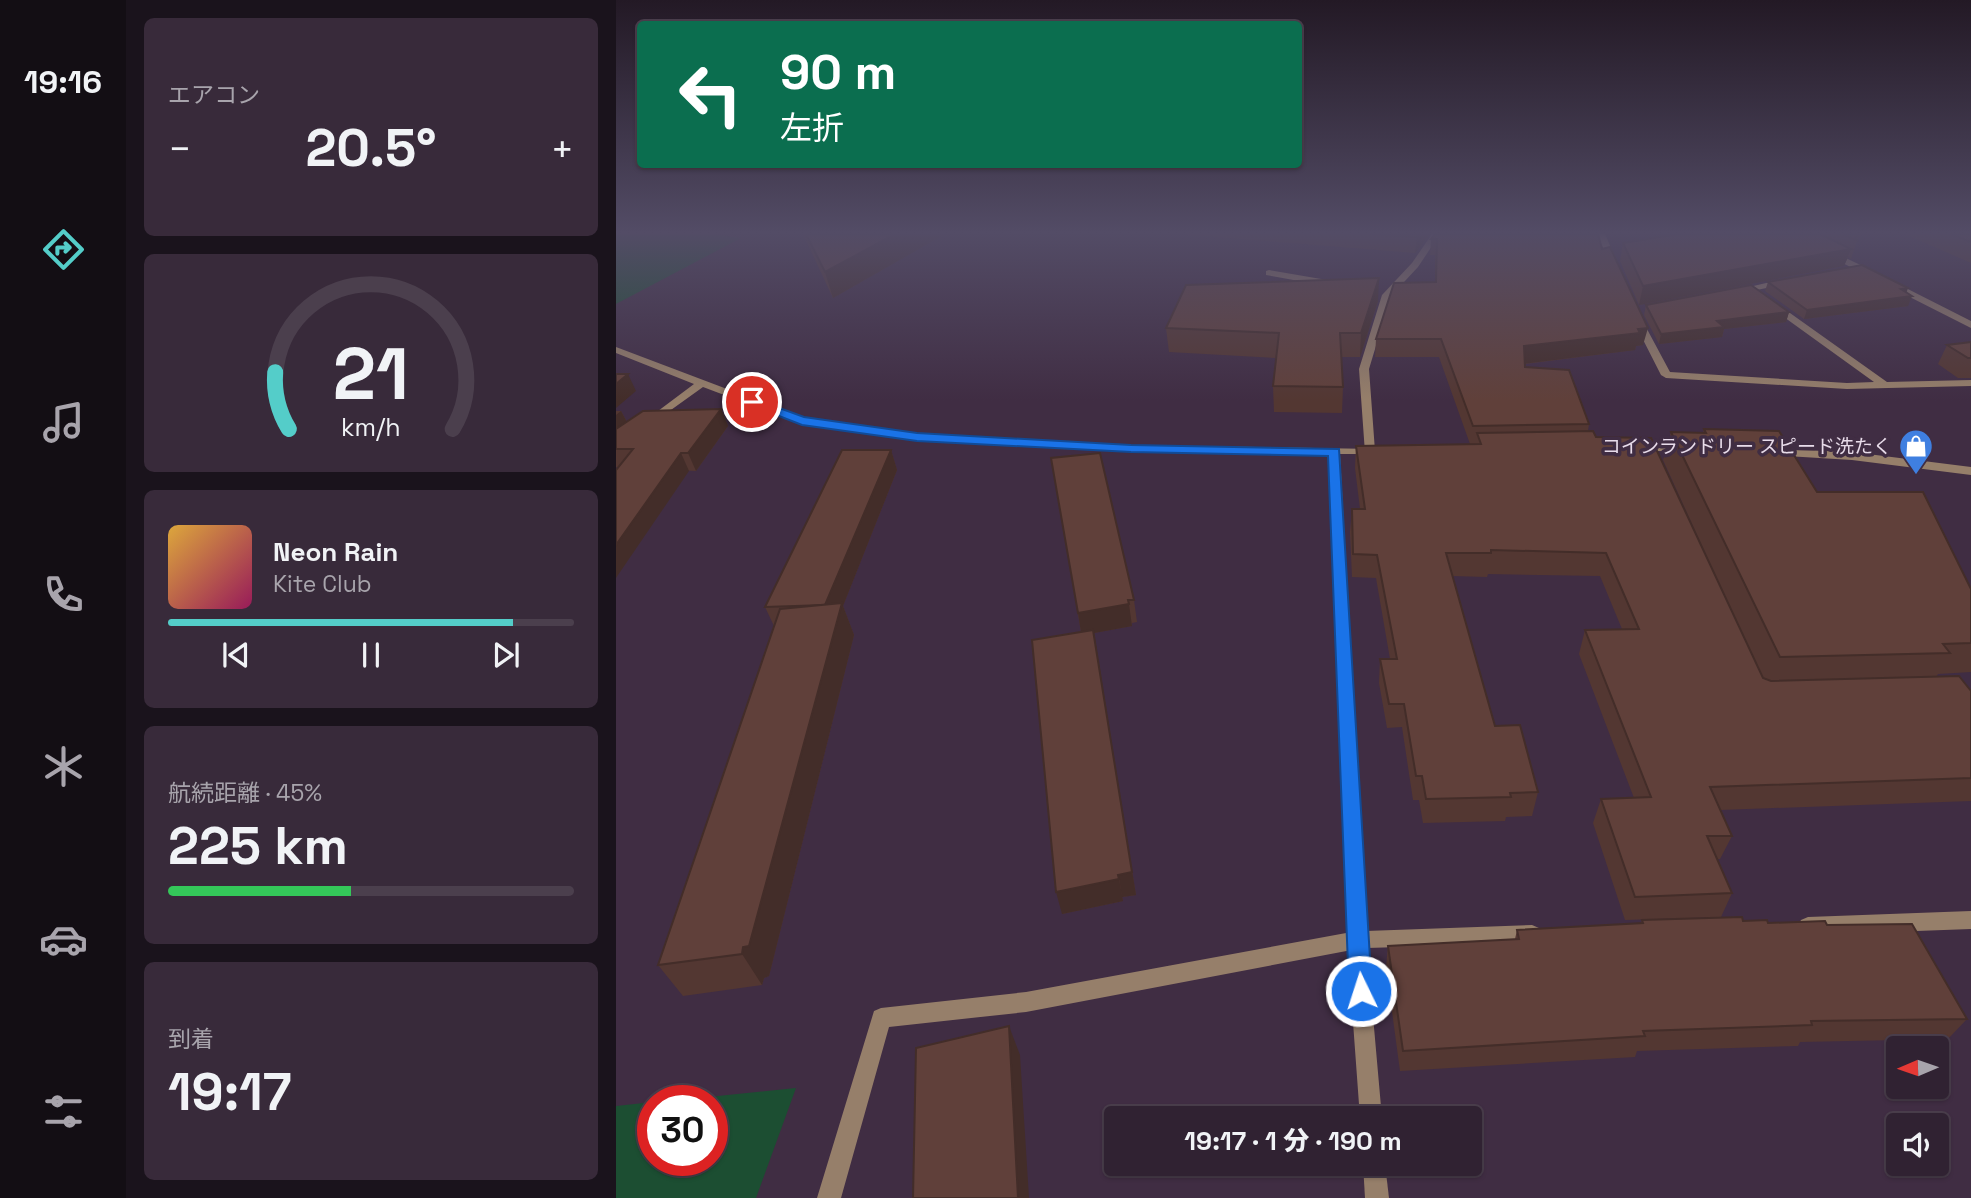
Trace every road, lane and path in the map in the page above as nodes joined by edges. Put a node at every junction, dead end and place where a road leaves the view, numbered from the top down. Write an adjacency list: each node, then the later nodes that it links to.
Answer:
1 (1392, 290): 7 (street)
2 (1739, 290): 6 (street)
3 (1752, 290): 13 (street)
4 (1903, 290): 9 (street)
5 (1374, 292): 7 (street)
6 (1723, 293)
7 (1387, 295): 17 (street)
8 (1647, 309): 13 (street)
9 (1971, 325)
10 (616, 350): 11 (street)
11 (702, 383): 14 (street); 19 (street)
12 (1971, 383): 13 (street)
13 (1886, 386)
14 (638, 431)
15 (1621, 447): 16 (street)
16 (1697, 450)
17 (1369, 451): 18 (street); 19 (street)
18 (1382, 451)
19 (1334, 452): 25 (street)
20 (1761, 452): 21 (street)
21 (1971, 471)
22 (1971, 920): 23 (street)
23 (1790, 926)
24 (1552, 934): 25 (street)
25 (1357, 940): 26 (street); 28 (street)
26 (1370, 1106)
27 (1375, 1176): 29 (street)
28 (830, 1198)
29 (1377, 1198)

